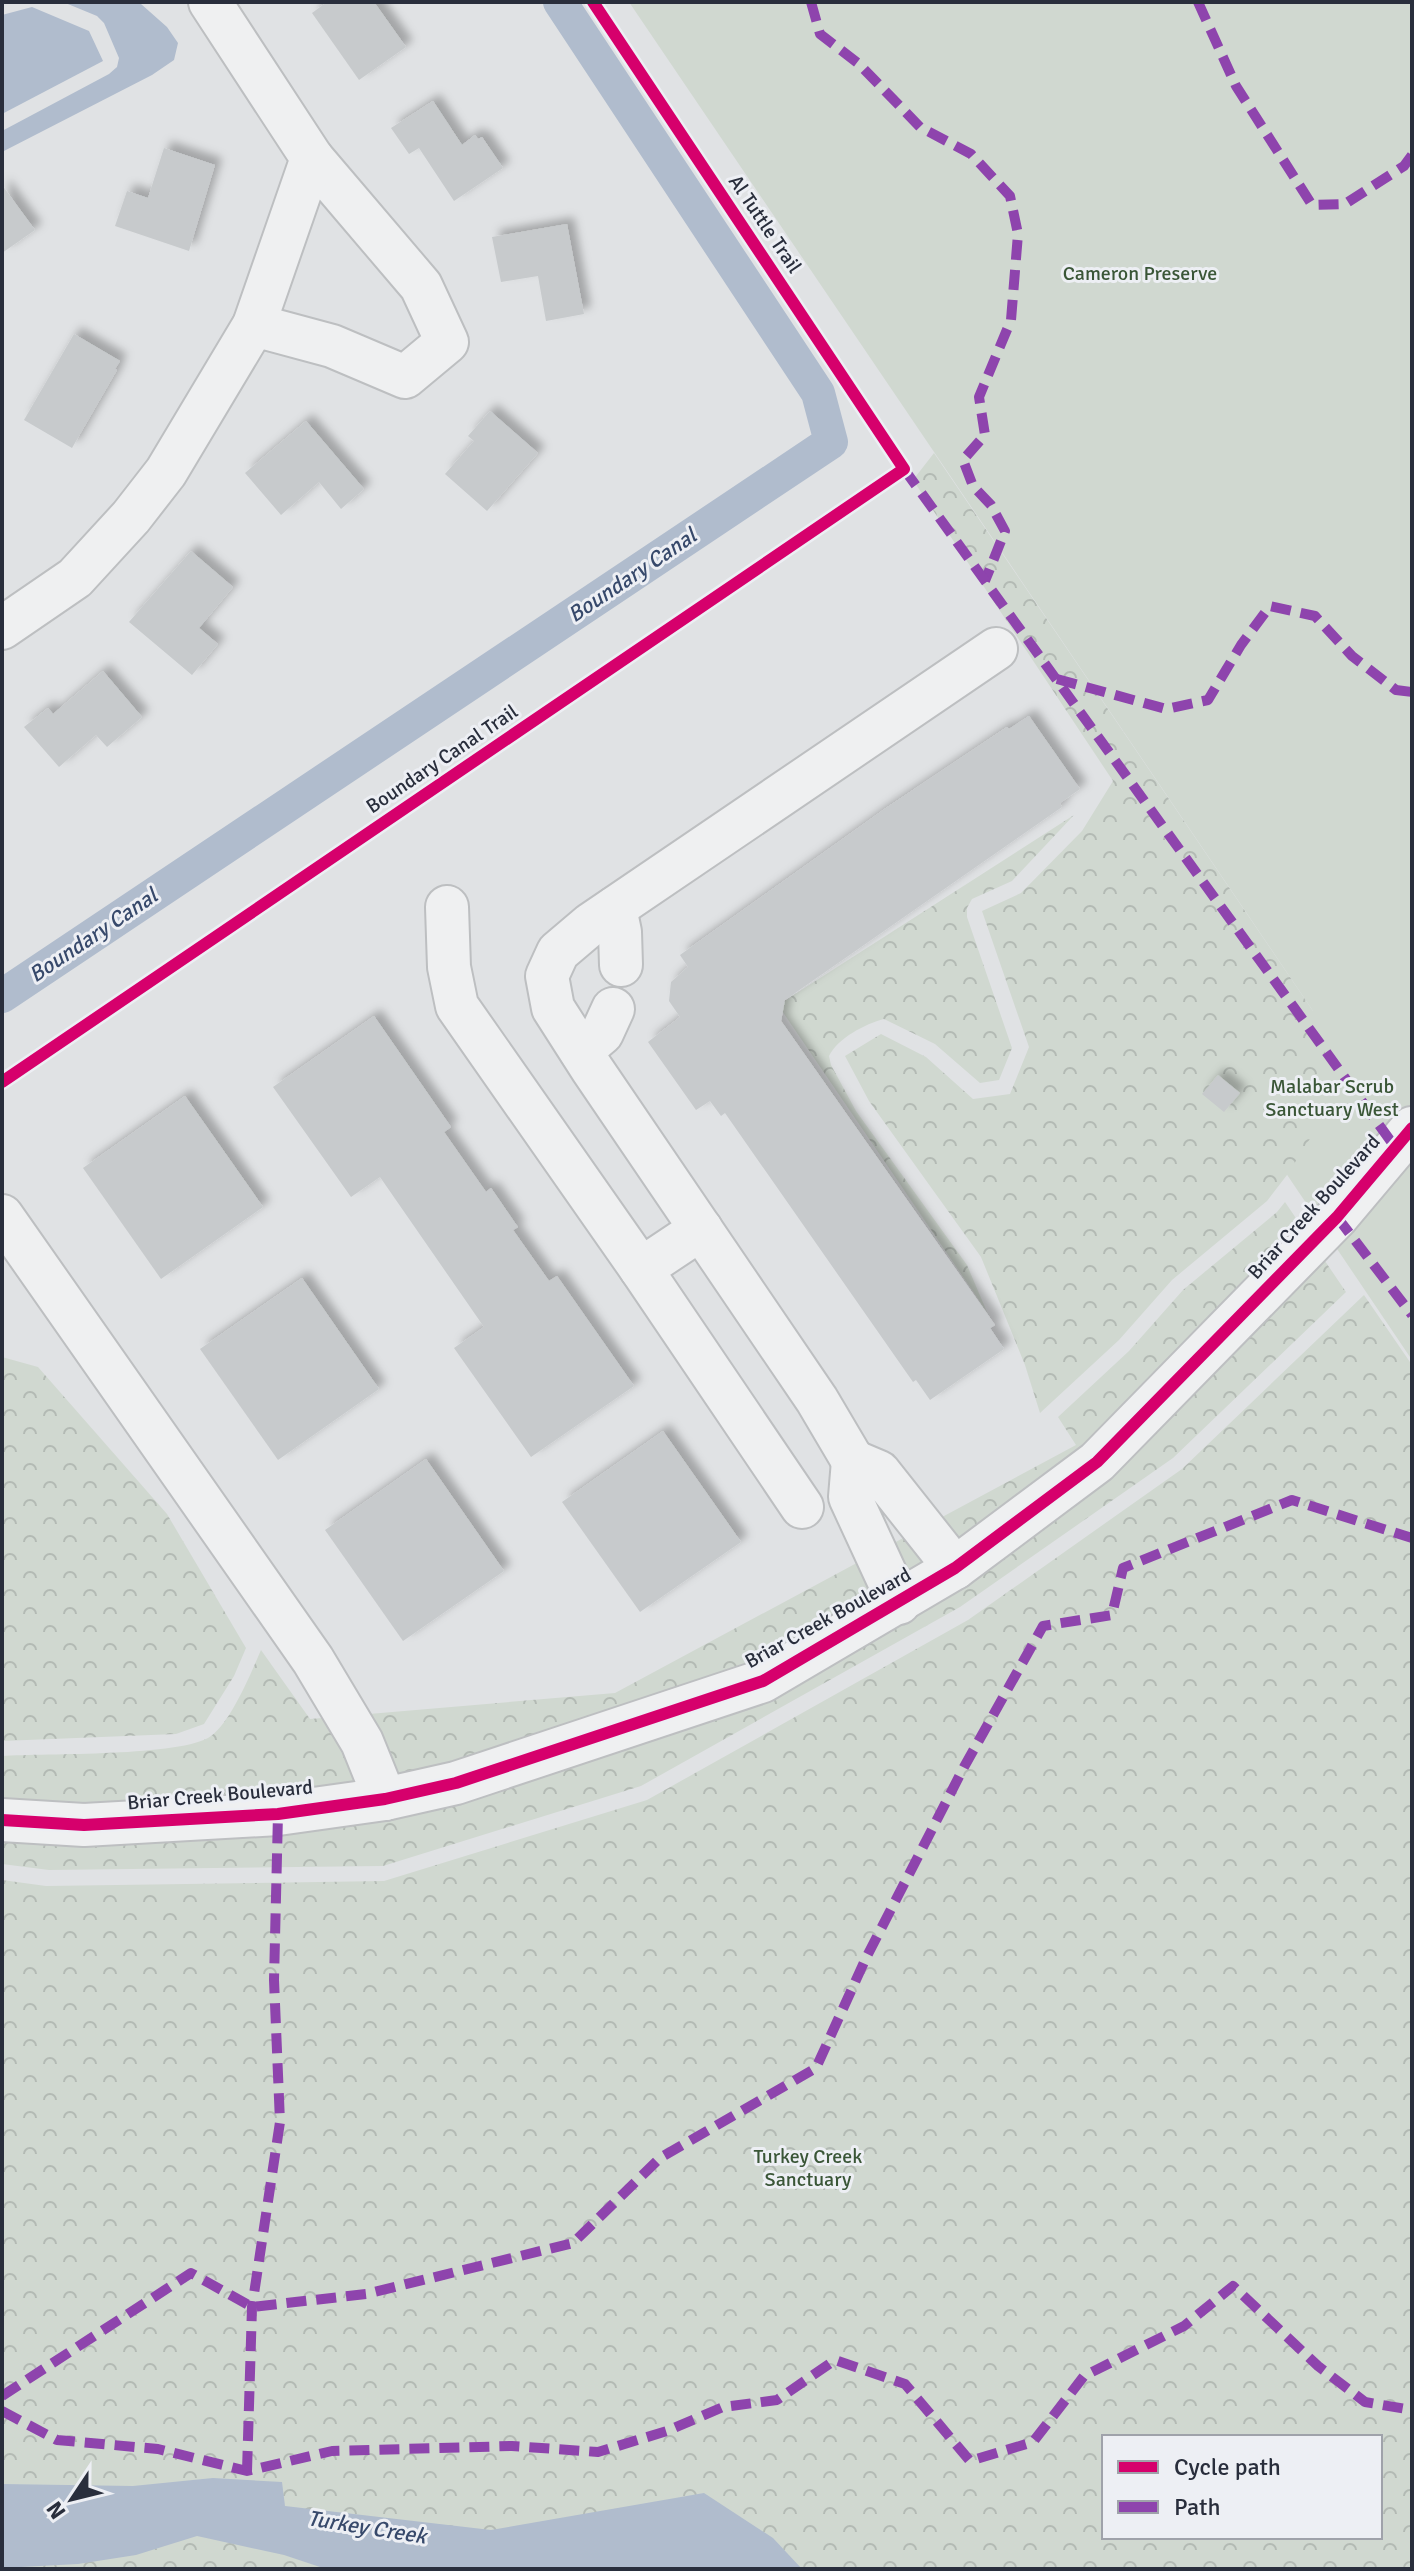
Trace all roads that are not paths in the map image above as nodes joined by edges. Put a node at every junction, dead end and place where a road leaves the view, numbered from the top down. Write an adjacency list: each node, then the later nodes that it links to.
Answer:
1 (210, 2): 2 (street)
2 (312, 158): 3 (street); 3 (street)
3 (254, 325): 4 (street)
4 (5, 618)
5 (996, 649): 7 (street)
6 (447, 907): 15 (street)
7 (615, 908): 8 (street); 10 (street)
8 (621, 965)
9 (613, 1009): 10 (street)
10 (581, 1051): 13 (street)
11 (1412, 1128): 18 (street, Briar Creek Boulevard)
12 (2, 1216): 14 (street)
13 (701, 1229): 15 (street); 16 (street)
14 (17, 1260): 21 (street)
15 (641, 1269): 17 (street)
16 (853, 1461): 18 (street); 19 (street)
17 (802, 1507)
18 (955, 1568): 19 (street, Briar Creek Boulevard)
19 (899, 1603): 21 (street, Briar Creek Boulevard)
20 (2, 1795): 23 (street, Briar Creek Boulevard)
21 (385, 1799): 23 (street, Briar Creek Boulevard)
22 (2, 1820): 23 (street, Briar Creek Boulevard)
23 (84, 1825)

